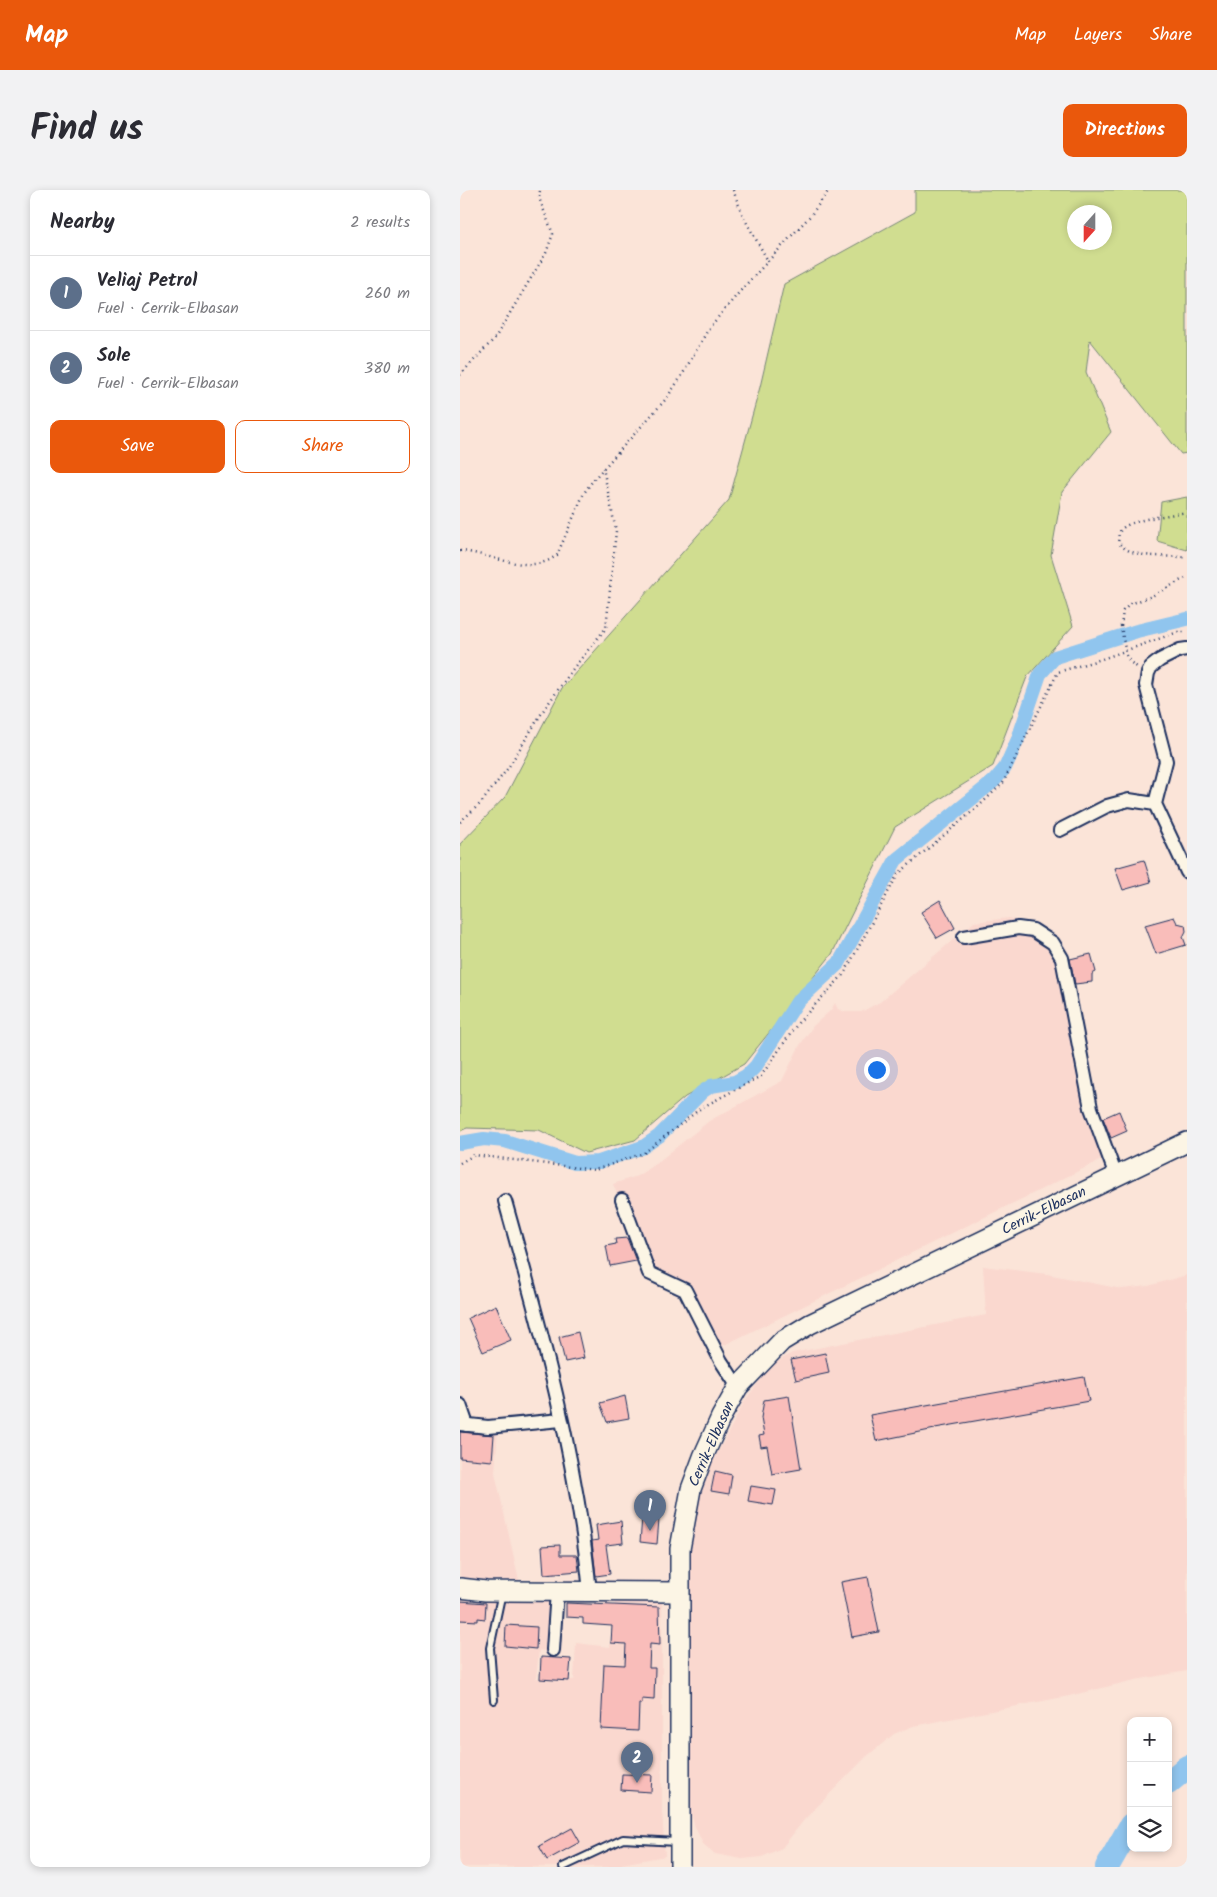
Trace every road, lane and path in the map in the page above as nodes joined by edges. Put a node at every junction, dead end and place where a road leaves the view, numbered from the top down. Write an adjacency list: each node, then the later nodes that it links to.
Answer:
1 (540, 190): 5 (path)
2 (733, 190): 4 (path)
3 (829, 190): 4 (path)
4 (768, 261): 6 (path)
5 (460, 375)
6 (603, 468): 8 (path); 15 (path)
7 (1187, 512): 9 (path)
8 (460, 551)
9 (1187, 558)
10 (1187, 577): 13 (path, bridge)
11 (1187, 632): 20 (path)
12 (1187, 649): 14 (street)
13 (1126, 655)
14 (1155, 804): 16 (street); 17 (street)
15 (460, 822)
16 (1060, 830)
17 (1187, 872)
18 (964, 937): 21 (street)
19 (1187, 1142): 21 (main road, Cerrik-Elbasan)
20 (460, 1164)
21 (1116, 1176): 24 (main road, Cerrik-Elbasan)
22 (622, 1200): 24 (street)
23 (505, 1201): 26 (street)
24 (738, 1387): 32 (main road, Cerrik-Elbasan)
25 (460, 1405): 27 (street)
26 (560, 1420): 27 (street); 31 (street)
27 (463, 1425)
28 (460, 1588): 29 (main road)
29 (502, 1591): 30 (main road); 34 (lane)
30 (557, 1591): 31 (main road); 33 (street)
31 (590, 1592): 32 (main road)
32 (679, 1592): 35 (main road, Cerrik-Elbasan)
33 (553, 1650)
34 (494, 1700)
35 (681, 1842): 36 (lane); 37 (main road, Cerrik-Elbasan)
36 (563, 1867)
37 (680, 1867)

